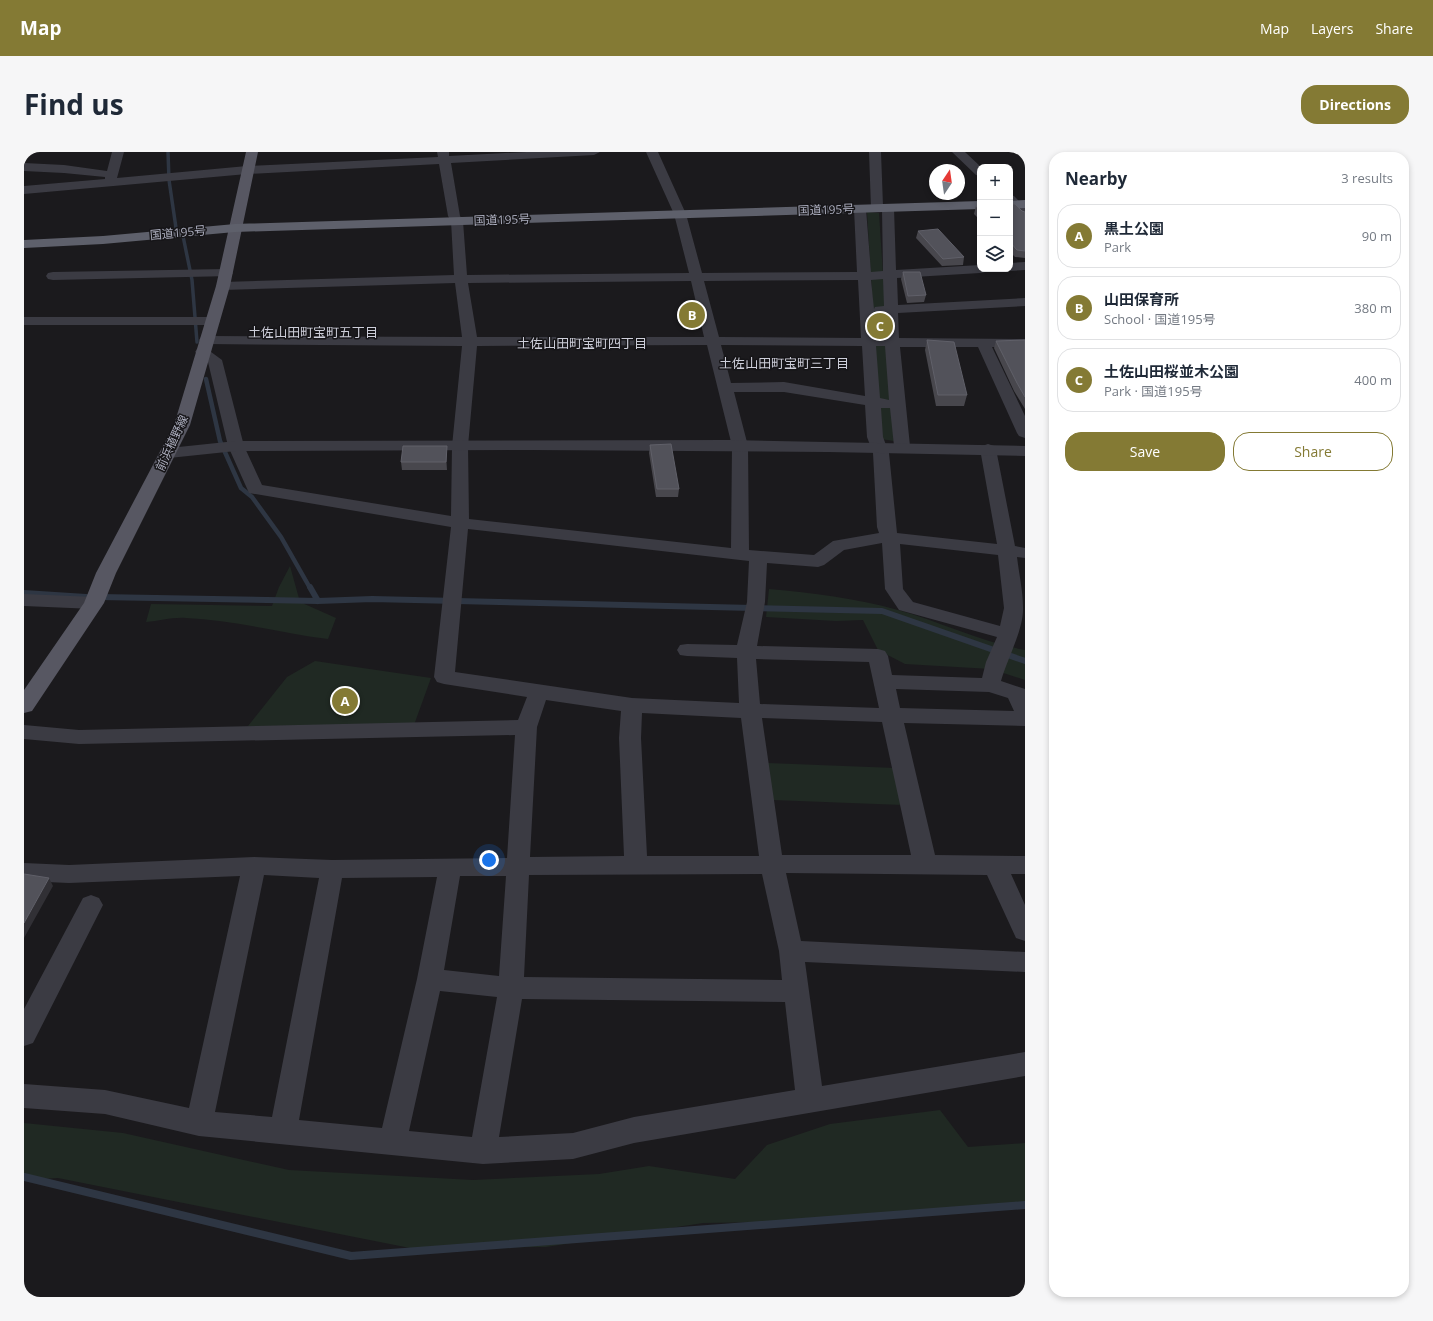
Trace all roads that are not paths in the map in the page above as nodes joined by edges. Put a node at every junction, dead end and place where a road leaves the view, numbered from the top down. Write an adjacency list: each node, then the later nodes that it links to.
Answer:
1 (118, 152): 11 (street)
2 (252, 152): 10 (main road, 前浜植野線)
3 (594, 152): 7 (street)
4 (652, 152): 16 (street)
5 (875, 152): 14 (street)
6 (958, 152): 9 (street)
7 (444, 156): 10 (street); 17 (street)
8 (24, 167): 11 (street)
9 (977, 169)
10 (247, 170): 11 (street); 18 (main road, 前浜植野線)
11 (111, 179): 12 (street)
12 (24, 190)
13 (977, 206): 14 (highway, 国道195号)
14 (882, 208): 15 (highway, 国道195号); 23 (street)
15 (860, 209): 16 (highway, 国道195号); 25 (street)
16 (680, 214): 17 (highway, 国道195号); 27 (street)
17 (457, 221): 18 (highway, 国道195号); 26 (street)
18 (235, 228): 19 (highway, 国道195号); 28 (main road, 前浜植野線)
19 (24, 244)
20 (1025, 266): 21 (street)
21 (1013, 267)
22 (977, 269): 23 (street)
23 (890, 274): 25 (street); 30 (street)
24 (53, 276): 28 (street)
25 (864, 276): 27 (street); 31 (street)
26 (461, 279): 27 (street); 28 (street); 34 (street)
27 (697, 279): 35 (street)
28 (225, 280): 33 (main road, 前浜植野線)
29 (1025, 302): 30 (street)
30 (892, 308): 31 (street); 37 (street)
31 (867, 310): 36 (street)
32 (24, 321): 33 (street)
33 (201, 321): 40 (main road, 前浜植野線)
34 (470, 340): 35 (street); 40 (street); 45 (street)
35 (713, 341): 36 (street); 41 (street)
36 (868, 343): 37 (street); 42 (street)
37 (892, 343): 38 (street); 43 (street)
38 (983, 343): 39 (street); 44 (street)
39 (1025, 343)
40 (204, 346): 49 (street); 52 (main road, 前浜植野線)
41 (727, 388): 42 (street); 46 (street)
42 (873, 403): 43 (street); 47 (street)
43 (897, 406): 48 (street)
44 (1025, 432)
45 (460, 446): 46 (street); 49 (street); 53 (street)
46 (740, 446): 47 (street); 57 (street)
47 (877, 446): 48 (street); 54 (street)
48 (902, 446): 50 (street)
49 (227, 447): 52 (street); 53 (street)
50 (988, 449): 51 (street); 55 (street)
51 (1025, 451)
52 (169, 453): 58 (main road, 前浜植野線)
53 (460, 523): 57 (street); 65 (street)
54 (889, 537): 55 (street); 57 (street); 60 (street)
55 (1007, 551): 56 (street); 60 (street)
56 (1025, 553)
57 (749, 556): 62 (street)
58 (97, 597): 59 (street); 67 (main road, 前浜植野線)
59 (24, 600)
60 (1008, 634): 64 (street)
61 (687, 650): 62 (street)
62 (746, 651): 63 (street); 68 (street)
63 (885, 682): 64 (street); 70 (street)
64 (990, 684): 69 (street)
65 (539, 692): 66 (street); 72 (street)
66 (632, 705): 68 (street); 75 (street)
67 (24, 706)
68 (750, 711): 70 (street); 76 (street)
69 (1025, 714)
70 (893, 715): 71 (street); 74 (street)
71 (1025, 718)
72 (526, 727): 73 (street); 81 (street)
73 (24, 732)
74 (925, 864): 76 (street); 79 (street)
75 (636, 865): 76 (street); 81 (street)
76 (772, 865): 86 (street)
77 (1025, 865): 79 (street)
78 (254, 866): 82 (street); 83 (street); 95 (street)
79 (995, 866): 85 (street)
80 (450, 868): 81 (street); 82 (street); 88 (street)
81 (517, 868): 89 (street)
82 (332, 869): 96 (street)
83 (24, 872)
84 (91, 905): 91 (street)
85 (1025, 931)
86 (791, 951): 87 (street); 90 (street)
87 (1025, 962)
88 (430, 980): 89 (street); 97 (street)
89 (511, 988): 90 (street); 98 (street)
90 (795, 991): 94 (street)
91 (24, 1036)
92 (1025, 1064): 94 (street)
93 (24, 1096): 95 (street)
94 (810, 1099): 98 (street)
95 (199, 1123): 96 (street)
96 (283, 1131): 97 (street)
97 (393, 1142): 98 (street)
98 (483, 1151)

